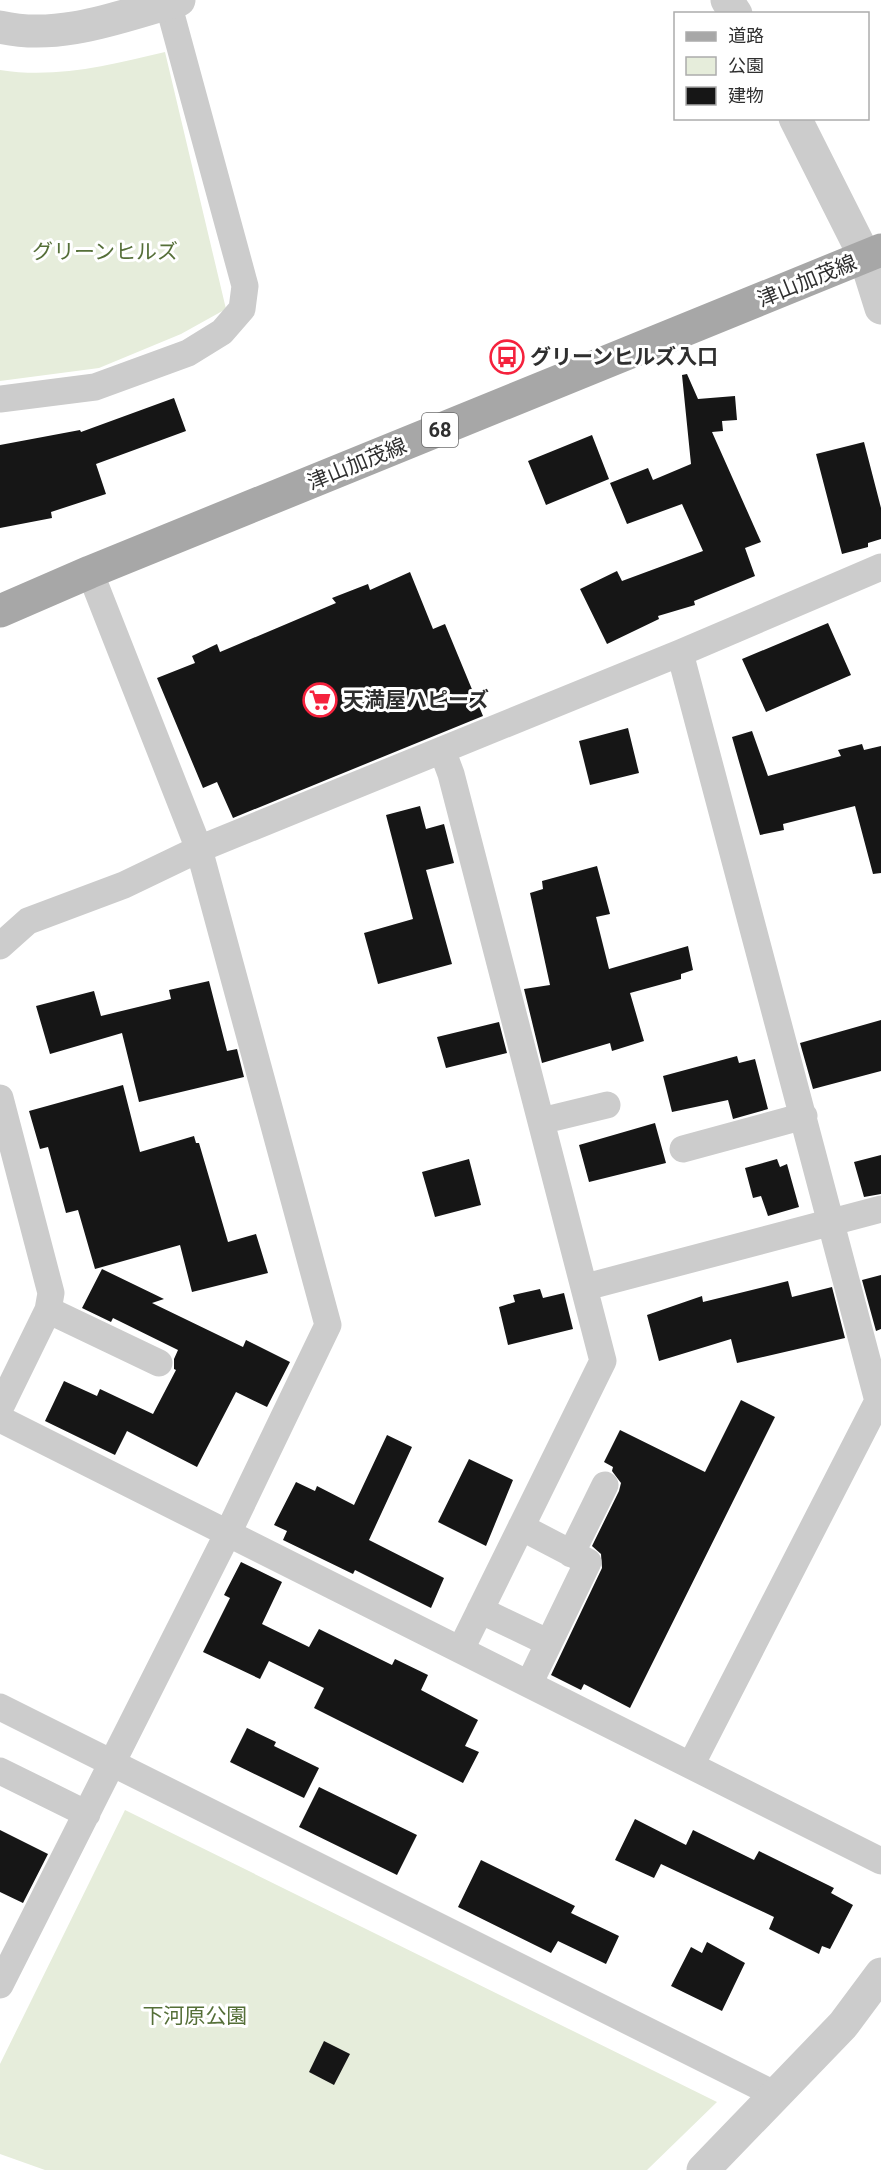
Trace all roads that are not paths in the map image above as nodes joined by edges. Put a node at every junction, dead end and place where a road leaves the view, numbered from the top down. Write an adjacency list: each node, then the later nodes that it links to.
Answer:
1 (173, 2): 2 (street); 6 (street)
2 (0, 27)
3 (796, 120): 4 (street)
4 (873, 254): 5 (street); 8 (main road, 津山加茂線 / 68)
5 (881, 308)
6 (0, 399)
7 (881, 567): 10 (street)
8 (90, 572): 9 (main road, 津山加茂線 / 68); 12 (street)
9 (0, 611)
10 (680, 653): 11 (street); 16 (street)
11 (442, 750): 12 (street); 17 (street)
12 (199, 849): 13 (street); 28 (street)
13 (0, 946)
14 (0, 1098): 22 (street)
15 (607, 1105): 17 (street)
16 (804, 1116): 18 (street); 20 (street)
17 (541, 1121): 21 (street)
18 (683, 1149)
19 (881, 1209): 20 (street)
20 (832, 1222): 21 (street); 36 (street)
21 (586, 1287): 27 (street)
22 (48, 1310): 23 (street); 24 (street)
23 (159, 1363)
24 (0, 1408)
25 (0, 1419): 28 (street)
26 (605, 1485): 29 (street)
27 (521, 1527): 29 (street); 30 (street)
28 (228, 1533): 32 (street); 35 (street)
29 (571, 1554): 31 (street)
30 (480, 1610): 31 (street); 32 (street)
31 (549, 1643): 33 (street)
32 (461, 1649): 33 (street)
33 (529, 1684): 36 (street)
34 (0, 1707): 35 (street)
35 (113, 1763): 38 (street); 42 (street)
36 (691, 1765): 39 (street)
37 (0, 1771): 38 (street)
38 (87, 1814): 41 (street)
39 (881, 1861)
40 (881, 1974): 42 (street)
41 (0, 1985)
42 (777, 2095): 43 (street)
43 (703, 2170)

